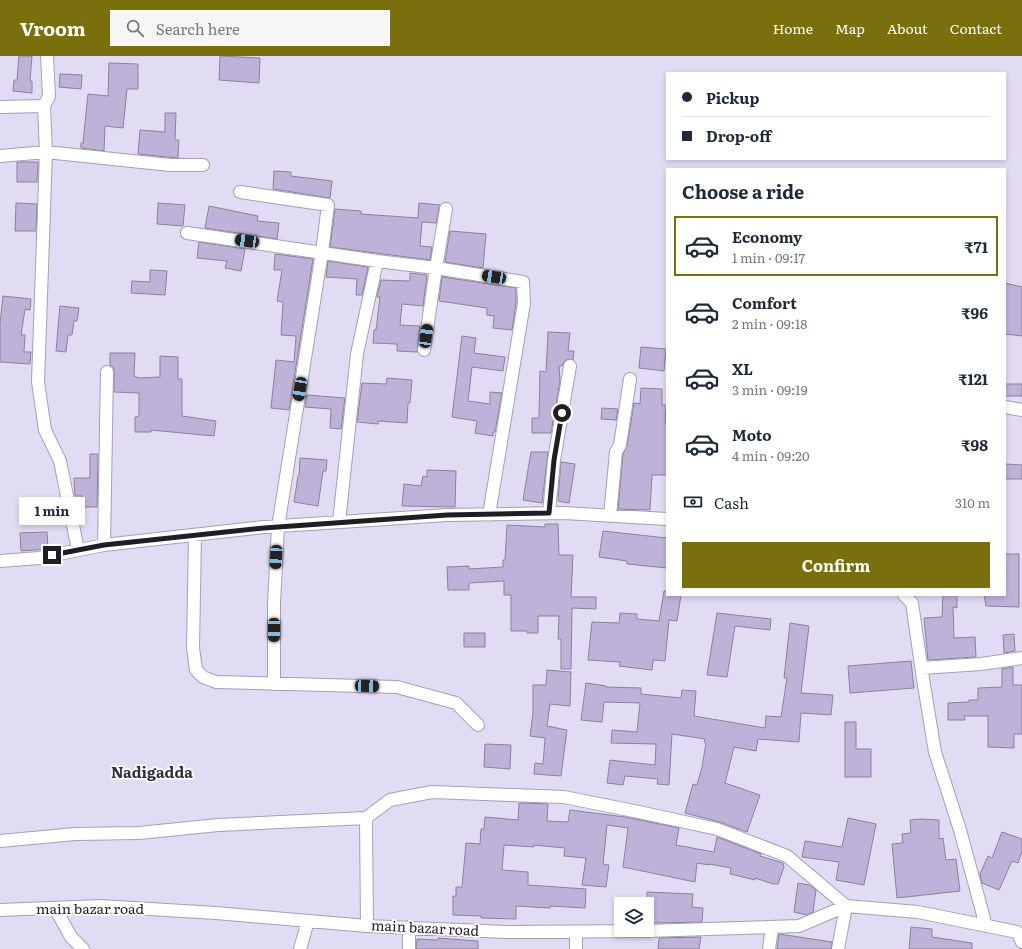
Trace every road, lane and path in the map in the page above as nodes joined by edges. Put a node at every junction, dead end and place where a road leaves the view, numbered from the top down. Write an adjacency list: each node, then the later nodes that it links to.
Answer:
1 (47, 56): 2 (street)
2 (44, 106): 3 (street); 4 (street)
3 (0, 107)
4 (46, 152): 5 (street); 6 (street); 27 (street)
5 (0, 156)
6 (203, 165)
7 (240, 192): 10 (street)
8 (446, 209): 12 (street)
9 (187, 233): 10 (street)
10 (322, 252): 11 (street); 24 (street)
11 (377, 261): 12 (street); 23 (street)
12 (436, 268): 13 (street); 20 (street)
13 (424, 350)
14 (570, 366): 19 (street)
15 (107, 372): 26 (street)
16 (630, 379): 21 (street)
17 (1006, 407): 18 (street)
18 (1022, 410)
19 (549, 513): 20 (street); 21 (street)
20 (489, 514): 23 (street)
21 (610, 516): 22 (street)
22 (666, 519)
23 (339, 522): 24 (street)
24 (278, 527): 25 (street); 32 (street)
25 (195, 535): 26 (street); 32 (street)
26 (104, 545): 27 (street)
27 (78, 550): 28 (street)
28 (0, 561)
29 (905, 596): 31 (street)
30 (1022, 658): 31 (street)
31 (922, 668): 41 (street)
32 (274, 684): 33 (street)
33 (478, 725)
34 (366, 818): 35 (street); 36 (street); 40 (street)
35 (0, 841)
36 (846, 906): 41 (street); 42 (street, main bazar road); 51 (street)
37 (55, 908): 38 (street, main bazar road); 39 (street, main bazar road); 46 (street)
38 (0, 910)
39 (308, 921): 40 (street, main bazar road); 47 (street)
40 (367, 926): 43 (street, main bazar road)
41 (986, 926): 45 (street)
42 (772, 927): 44 (street, main bazar road); 50 (street)
43 (409, 928): 44 (street, main bazar road); 48 (street)
44 (576, 932): 49 (street)
45 (1022, 942)
46 (84, 949)
47 (300, 949)
48 (409, 949)
49 (576, 949)
50 (769, 949)
51 (838, 949)

